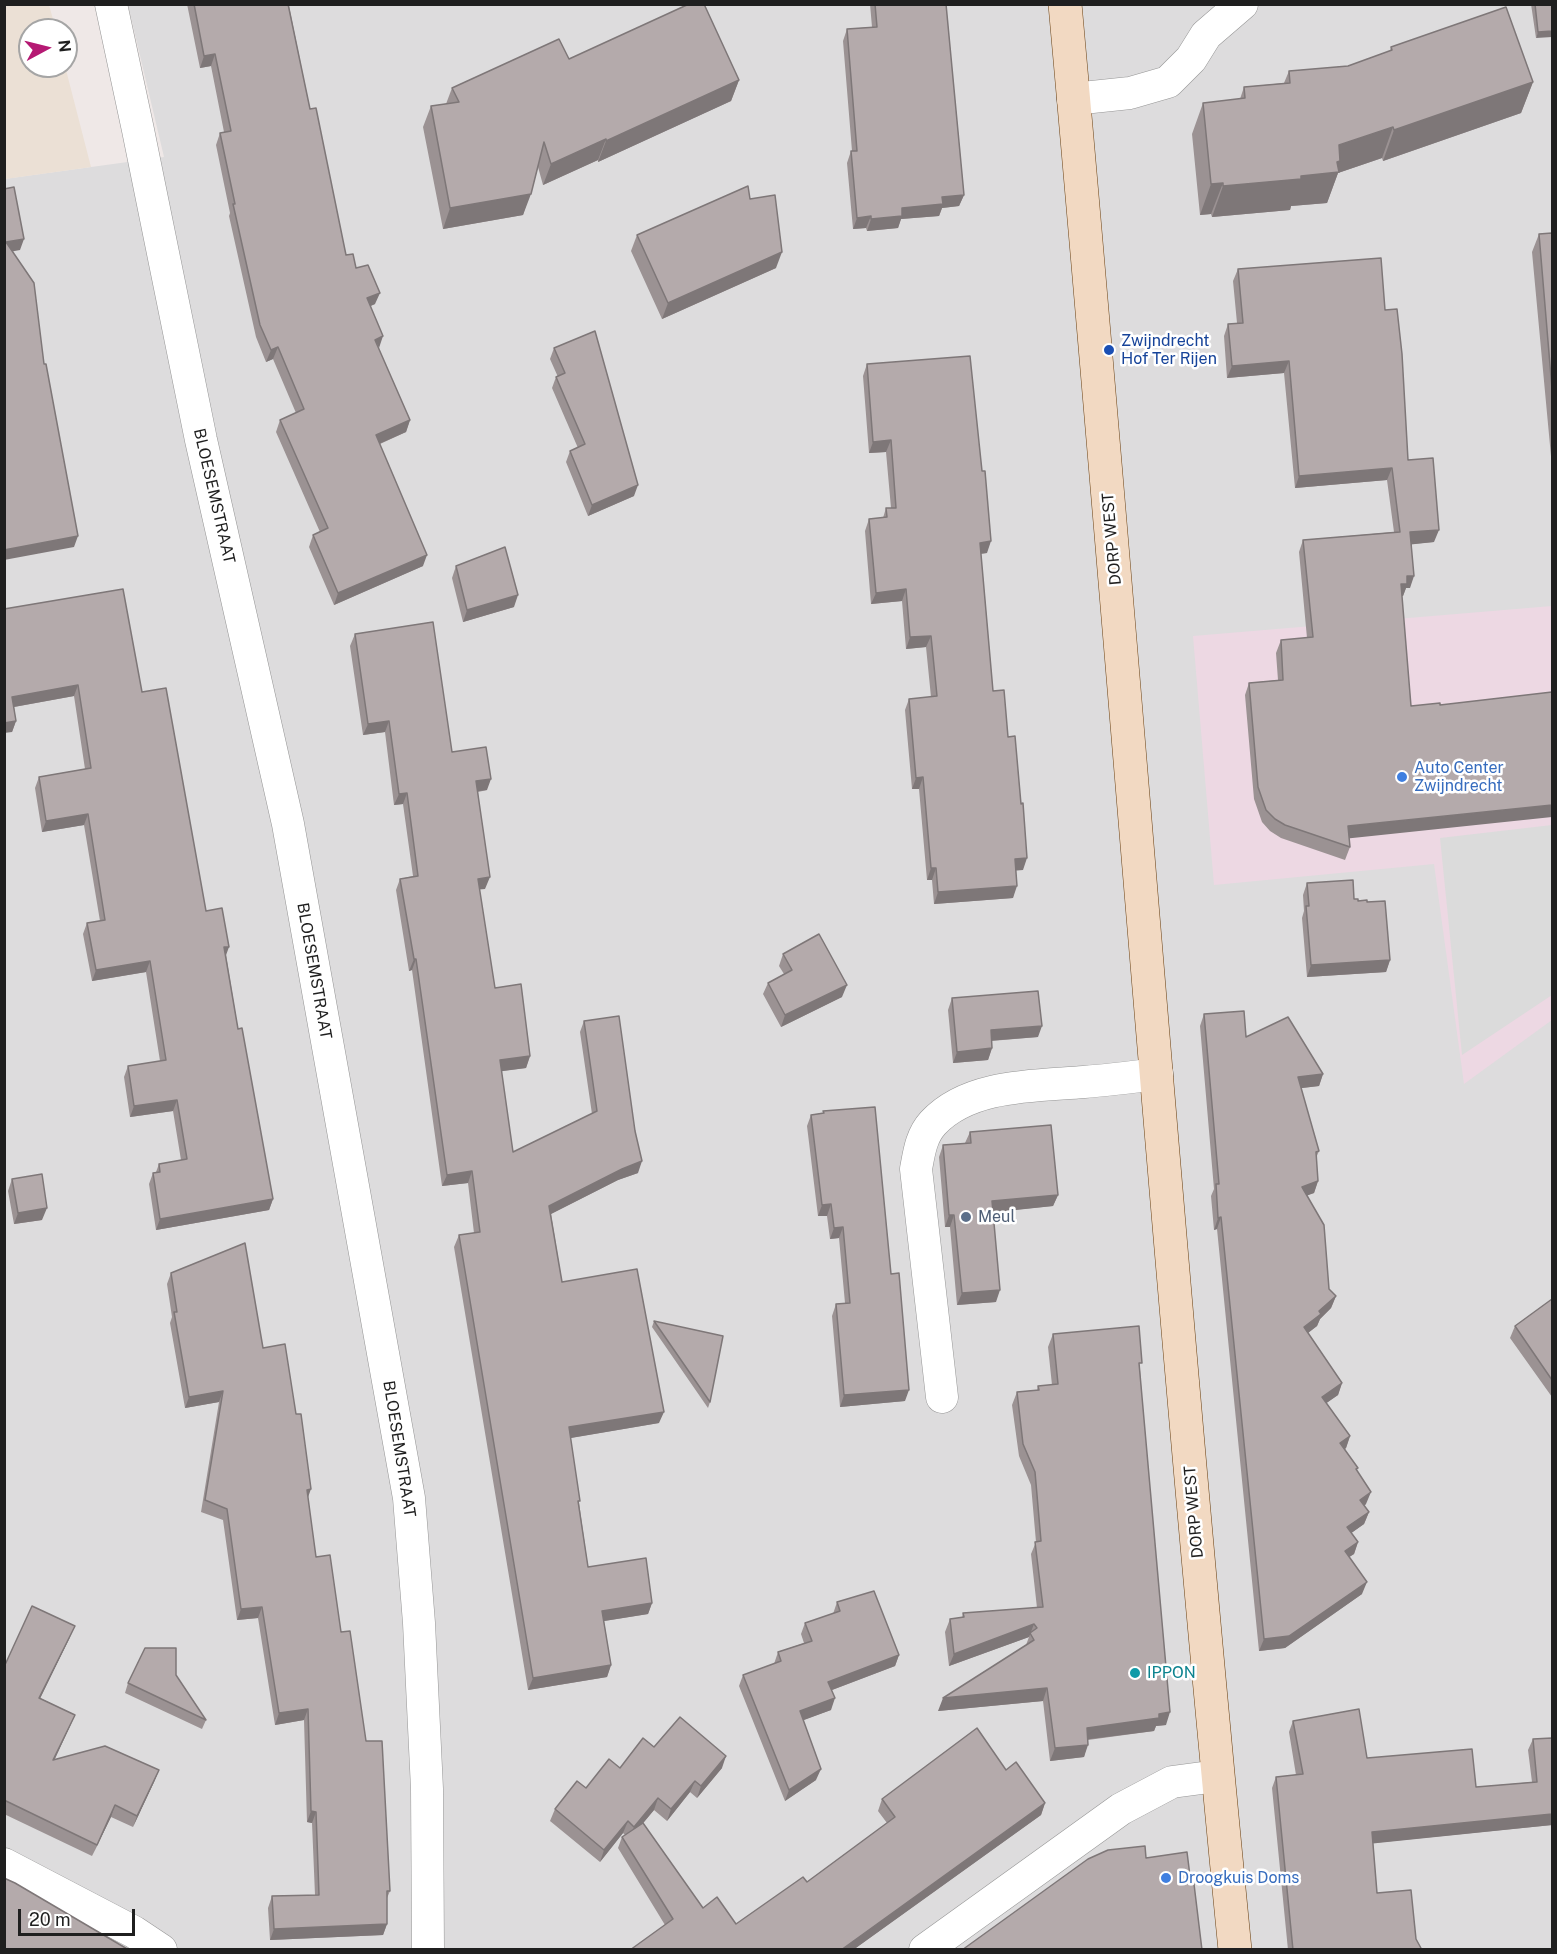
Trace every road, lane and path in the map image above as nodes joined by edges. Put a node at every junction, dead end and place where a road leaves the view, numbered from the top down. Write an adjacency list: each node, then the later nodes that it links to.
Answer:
1 (111, 4): 10 (street, BLOESEMSTRAAT)
2 (1065, 4): 4 (main road, DORP WEST)
3 (1242, 4): 4 (street)
4 (1073, 99): 5 (main road, DORP WEST)
5 (1157, 1074): 6 (street); 7 (main road, DORP WEST)
6 (942, 1397)
7 (1217, 1776): 11 (street); 12 (main road, DORP WEST)
8 (4, 1864): 9 (street)
9 (162, 1950)
10 (428, 1950)
11 (925, 1950)
12 (1235, 1950)

